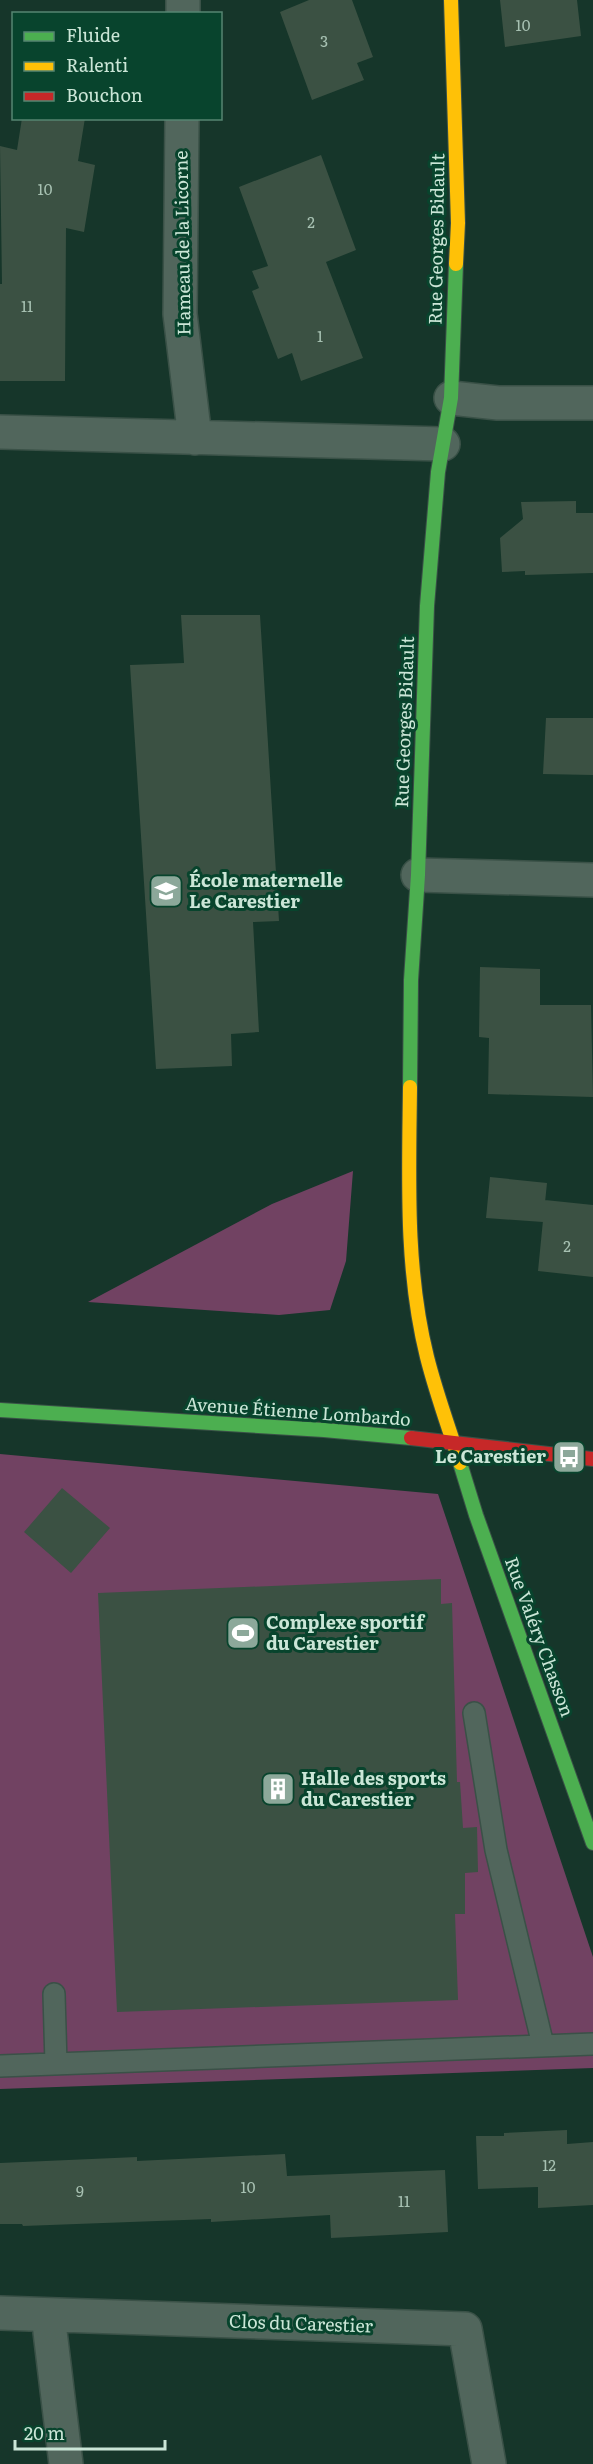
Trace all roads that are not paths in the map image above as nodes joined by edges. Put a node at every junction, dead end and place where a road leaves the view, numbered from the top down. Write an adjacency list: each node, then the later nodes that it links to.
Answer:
1 (451, 0): 3 (street, Rue Georges Bidault)
2 (182, 120): 6 (street, Hameau de la Licorne)
3 (451, 398): 4 (street); 7 (street, Rue Georges Bidault)
4 (593, 403)
5 (0, 432): 6 (street)
6 (195, 438): 7 (street)
7 (443, 444): 8 (street, Rue Georges Bidault)
8 (418, 875): 9 (street); 11 (street, Rue Georges Bidault)
9 (593, 880)
10 (0, 1410): 11 (street, Avenue Étienne Lombardo)
11 (454, 1442): 12 (street, Avenue Étienne Lombardo); 14 (street, Rue Valéry Chasson)
12 (593, 1460)
13 (474, 1713): 17 (lane)
14 (593, 1843)
15 (54, 1994): 18 (lane)
16 (593, 2044): 17 (lane)
17 (543, 2045): 18 (lane)
18 (56, 2064): 19 (lane)
19 (0, 2066)
20 (0, 2313): 21 (street, Clos du Carestier)
21 (48, 2315): 22 (street); 23 (street, Clos du Carestier)
22 (66, 2464)
23 (489, 2464)

